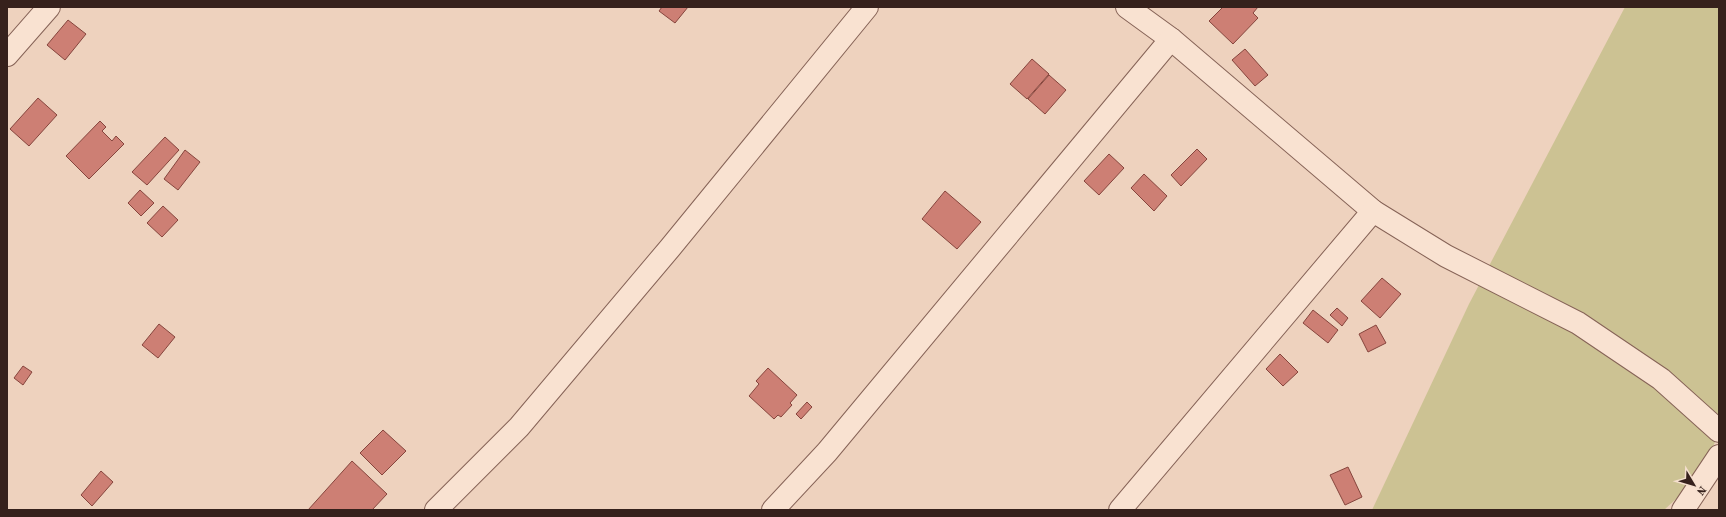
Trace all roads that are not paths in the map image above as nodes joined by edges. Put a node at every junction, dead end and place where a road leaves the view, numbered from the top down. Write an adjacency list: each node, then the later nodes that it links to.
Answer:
1 (49, 7): 5 (street)
2 (868, 7): 9 (street)
3 (1127, 7): 4 (street)
4 (1171, 39): 6 (street); 10 (street)
5 (7, 55)
6 (1373, 211): 7 (street); 11 (street)
7 (1719, 431)
8 (1719, 456): 12 (street)
9 (436, 510)
10 (773, 510)
11 (1120, 510)
12 (1683, 510)

